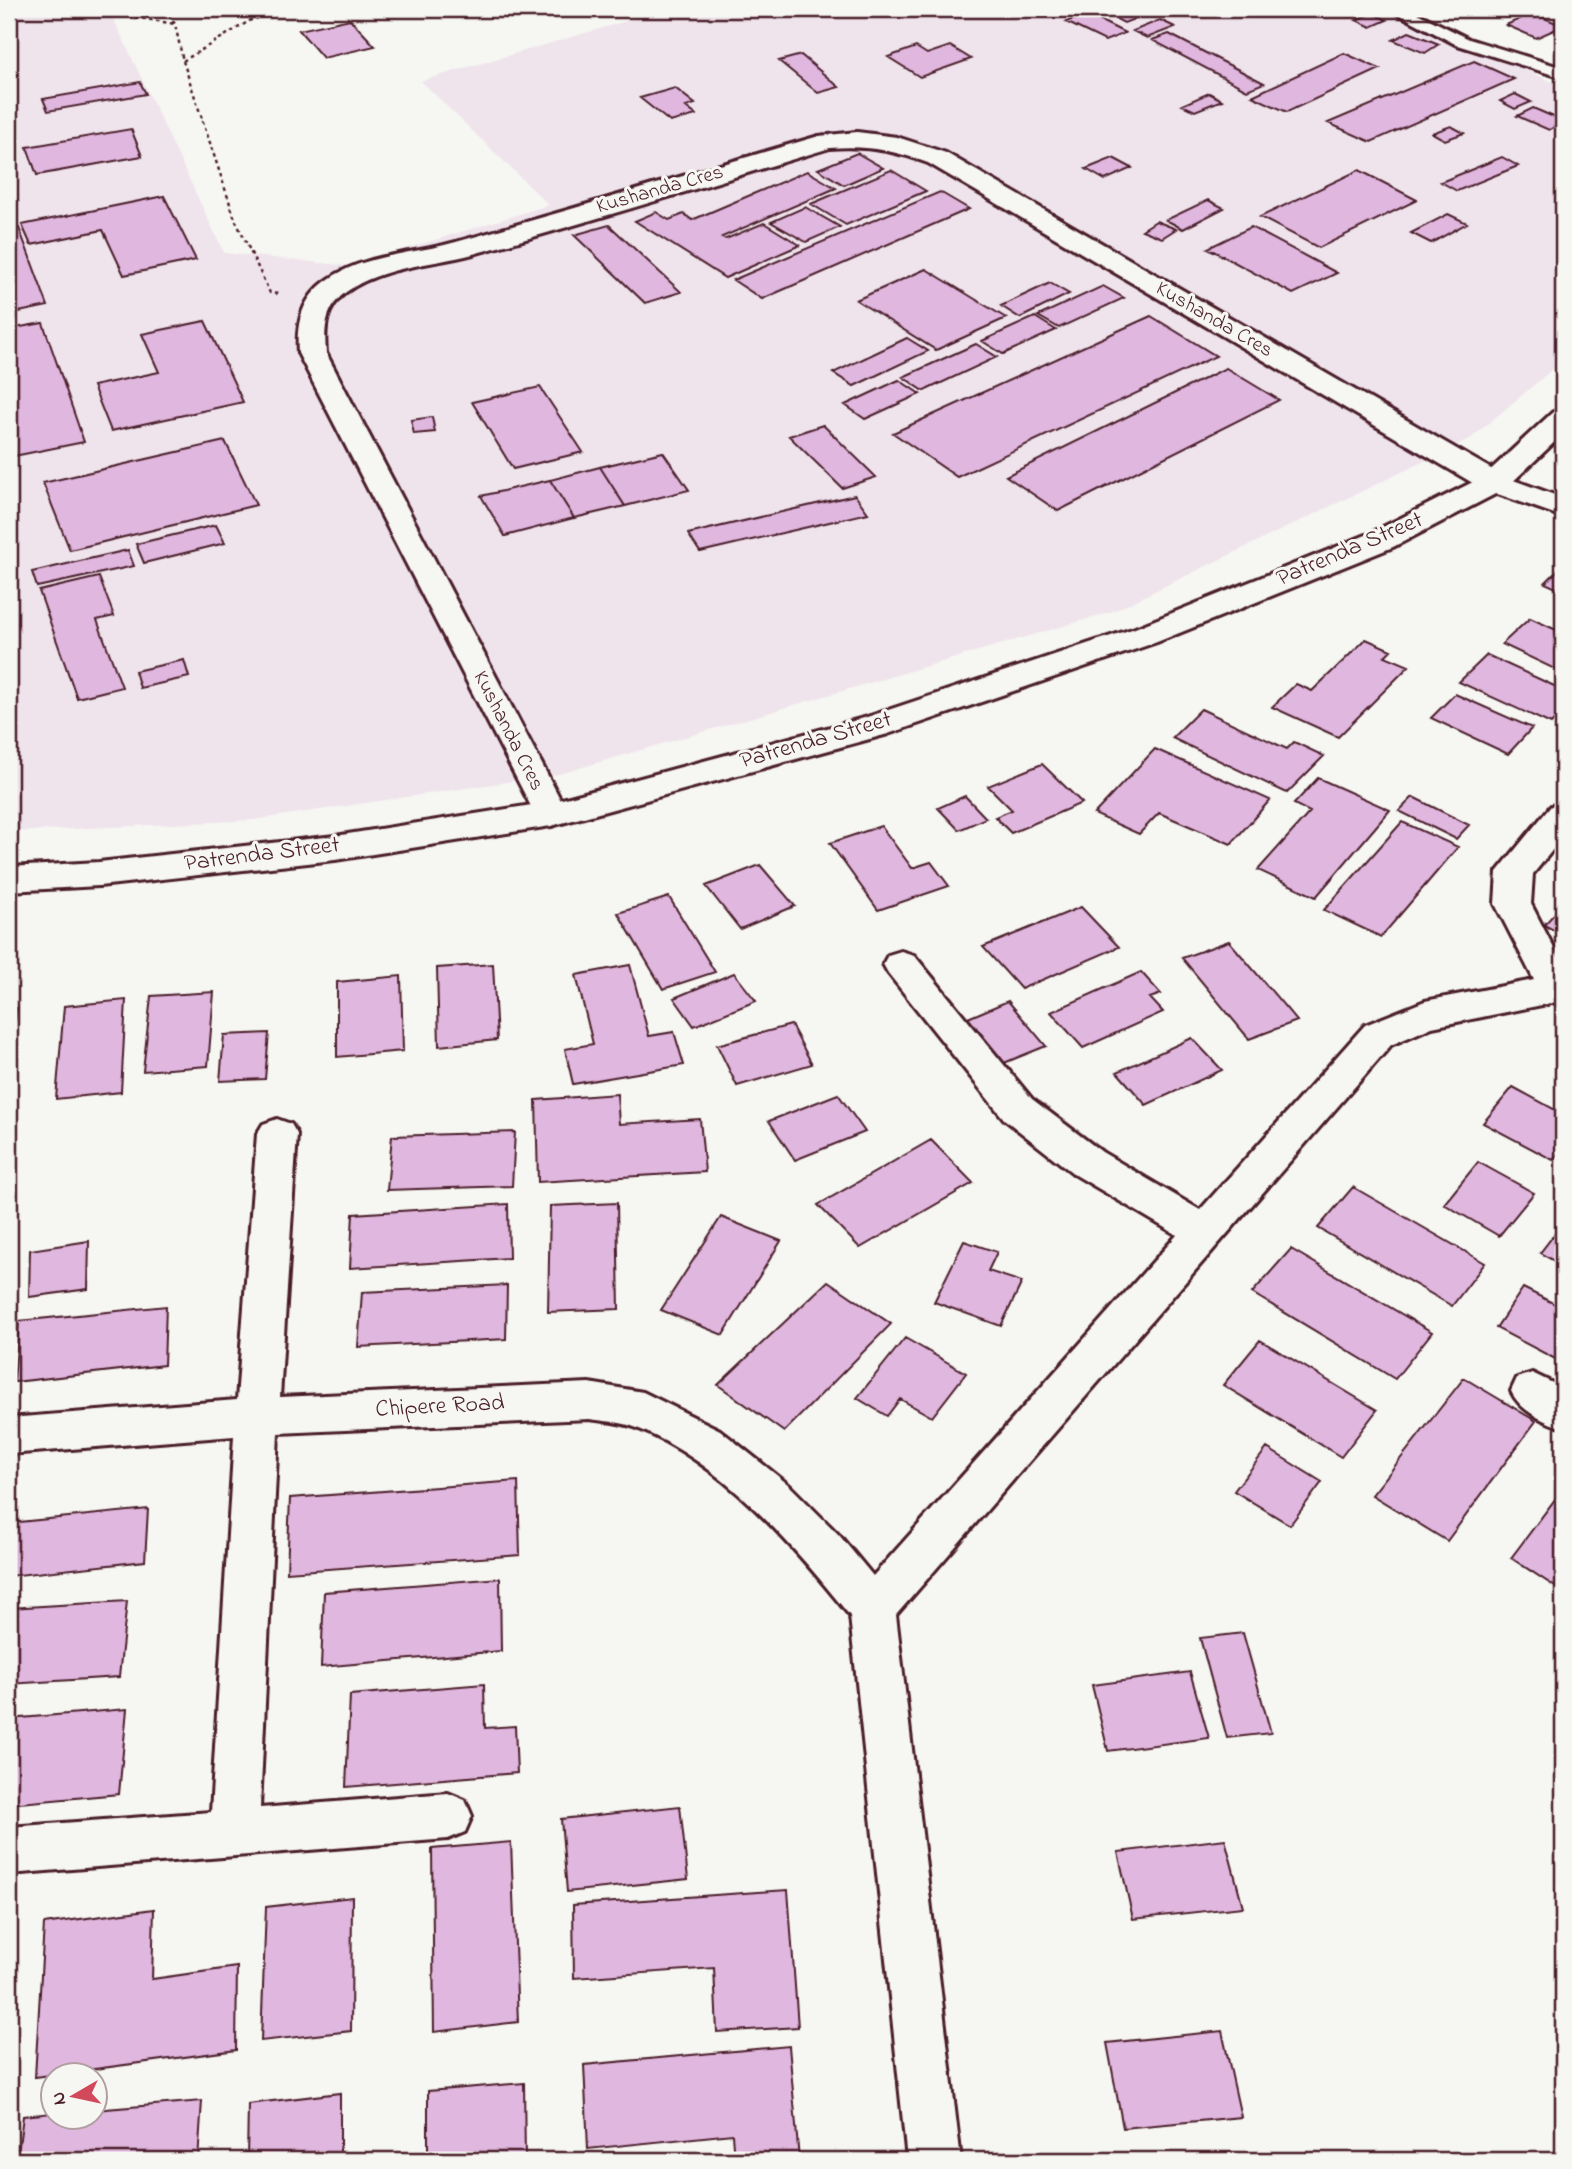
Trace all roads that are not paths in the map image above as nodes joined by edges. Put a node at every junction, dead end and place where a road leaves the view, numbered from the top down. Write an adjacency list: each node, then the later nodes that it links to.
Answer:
1 (1397, 9): 2 (lane)
2 (1563, 73)
3 (1563, 418): 4 (street, Patrenda Street)
4 (1494, 482): 5 (street, Kushanda Cres); 6 (street, Patrenda Street); 6 (street, Kushanda Cres)
5 (1563, 508)
6 (551, 814): 8 (street, Patrenda Street)
7 (1563, 814): 10 (street)
8 (9, 879)
9 (901, 964): 12 (street)
10 (1560, 990): 12 (street)
11 (277, 1134): 13 (street)
12 (1206, 1233): 15 (street)
13 (257, 1416): 14 (street, Chipere Road); 15 (street, Chipere Road); 17 (street)
14 (9, 1436)
15 (872, 1609): 19 (street)
16 (448, 1816): 17 (street)
17 (234, 1832): 18 (street)
18 (9, 1852)
19 (934, 2160)

